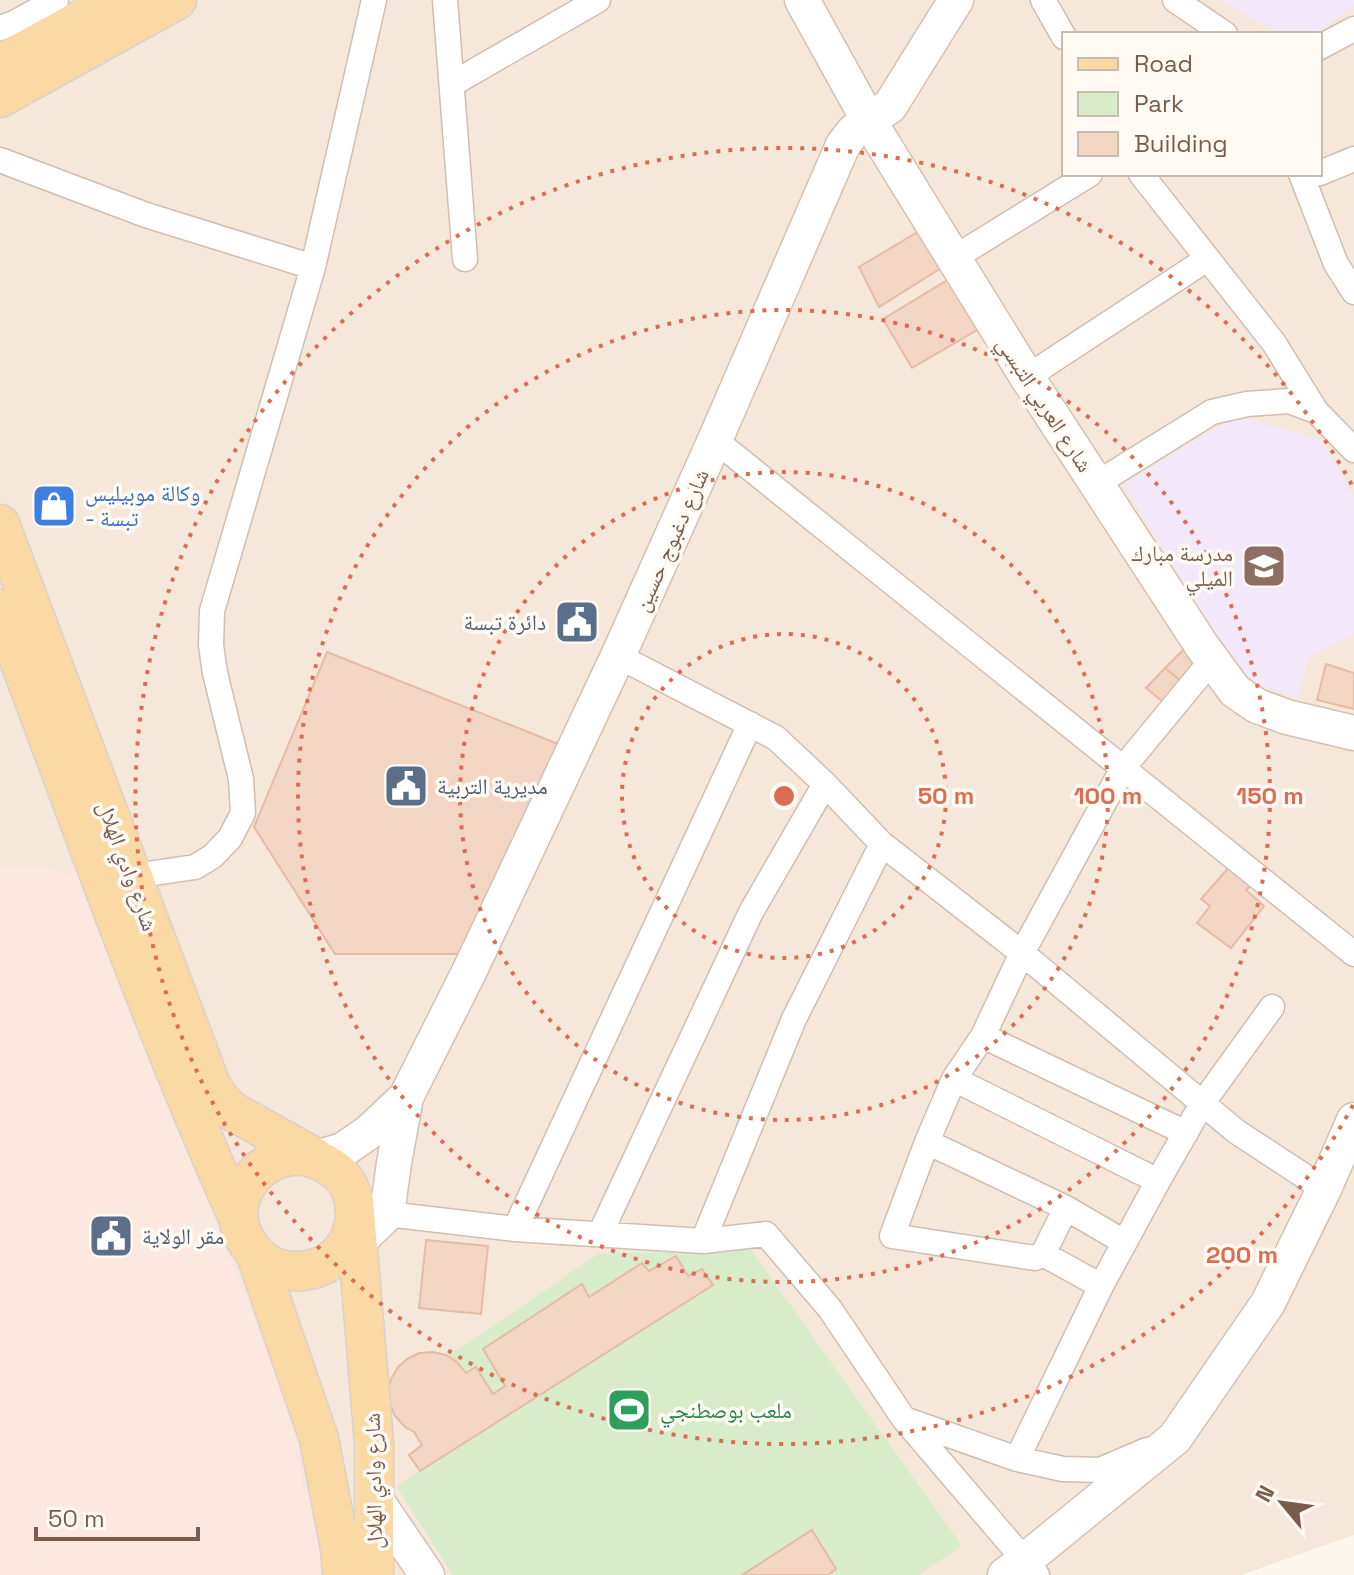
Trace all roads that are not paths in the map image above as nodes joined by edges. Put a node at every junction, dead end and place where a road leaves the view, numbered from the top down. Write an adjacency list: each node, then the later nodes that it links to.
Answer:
1 (56, 0): 11 (street)
2 (117, 0): 16 (main road)
3 (177, 0): 18 (main road)
4 (374, 0): 30 (street)
5 (445, 0): 17 (street)
6 (598, 0): 17 (street)
7 (802, 0): 19 (street, شارع العربي التبسي)
8 (956, 0): 19 (street, شارع دغبوج حسين)
9 (1043, 0): 14 (street)
10 (1175, 0): 13 (street)
11 (0, 28)
12 (1354, 29): 15 (street)
13 (1210, 30)
14 (1062, 33)
15 (1322, 46)
16 (0, 64)
17 (452, 84): 27 (street)
18 (0, 98)
19 (869, 121): 26 (street, شارع العربي التبسي); 34 (street, شارع دغبوج حسين)
20 (1354, 159): 22 (street)
21 (0, 160): 30 (street)
22 (1322, 171)
23 (1087, 176): 26 (street)
24 (1143, 176): 28 (street)
25 (1311, 176): 29 (street)
26 (954, 258): 32 (street, شارع العربي التبسي)
27 (465, 259)
28 (1207, 259): 32 (street); 33 (street)
29 (1345, 260): 31 (street)
30 (313, 267): 46 (street)
31 (1354, 292)
32 (1027, 377): 36 (street, شارع العربي التبسي)
33 (1316, 411): 35 (street); 36 (street)
34 (715, 440): 39 (street, شارع دغبوج حسين); 43 (street)
35 (1352, 445)
36 (1096, 484): 40 (street, شارع العربي التبسي)
37 (0, 524): 46 (main road, شارع وادي الهلال)
38 (0, 609): 46 (main road, شارع وادي الهلال)
39 (618, 656): 41 (street); 52 (street, شارع دغبوج حسين)
40 (1212, 660): 42 (street, شارع العربي التبسي); 43 (street)
41 (750, 724): 44 (street); 62 (street)
42 (1354, 733)
43 (1123, 768): 47 (street); 48 (street)
44 (825, 784): 45 (street); 64 (street)
45 (882, 844): 47 (street); 65 (street)
46 (117, 879): 57 (main road, شارع وادي الهلال); 61 (main road, شارع وادي الهلال)
47 (1022, 953): 50 (street); 53 (street)
48 (1354, 954)
49 (1272, 1007): 53 (street)
50 (983, 1036): 51 (street); 54 (street)
51 (954, 1079): 56 (street); 58 (street)
52 (406, 1097): 57 (street); 63 (street)
53 (1202, 1104): 54 (street); 59 (street)
54 (1186, 1133): 58 (street)
55 (1351, 1137): 59 (street)
56 (927, 1142): 60 (street); 67 (street)
57 (316, 1158): 61 (main road); 63 (main road)
58 (1158, 1181): 66 (street)
59 (1324, 1189): 71 (street)
60 (1066, 1208): 66 (street); 67 (street)
61 (239, 1220): 68 (main road)
62 (515, 1229): 63 (street); 64 (street)
63 (360, 1232): 68 (main road); 73 (main road, شارع وادي الهلال)
64 (600, 1234): 65 (street)
65 (703, 1241): 70 (street)
66 (1124, 1242): 69 (street)
67 (1043, 1254): 69 (street)
68 (256, 1255): 75 (main road, شارع وادي الهلال)
69 (1101, 1286): 72 (street)
70 (904, 1419): 72 (street); 74 (street)
71 (1175, 1438): 72 (street); 74 (street)
72 (1017, 1459)
73 (374, 1497): 76 (main road, شارع وادي الهلال); 77 (street)
74 (1022, 1570)
75 (342, 1575)
76 (374, 1575)
77 (427, 1575)

